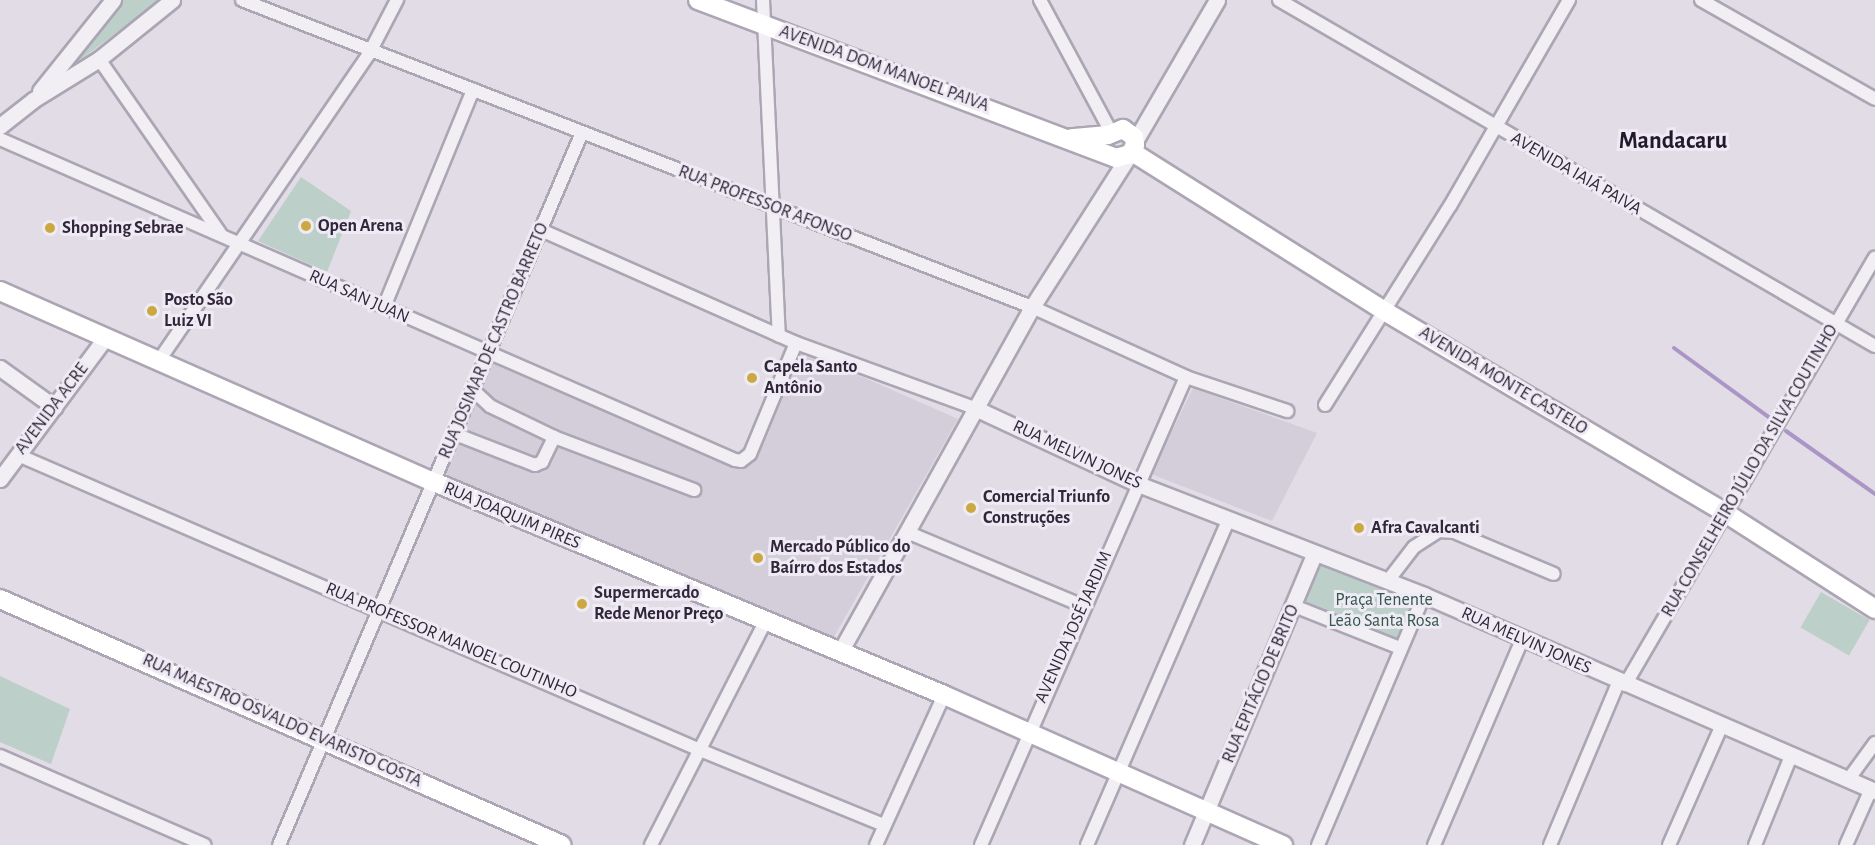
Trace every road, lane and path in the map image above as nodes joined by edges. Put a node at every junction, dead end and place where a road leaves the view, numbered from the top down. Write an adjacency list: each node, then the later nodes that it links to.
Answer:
1 (113, 0): 18 (street)
2 (150, 0): 12 (street)
3 (242, 0): 14 (street, RUA PROFESSOR AFONSO)
4 (397, 0): 14 (street)
5 (698, 0): 13 (main road, AVENIDA DOM MANOEL PAIVA)
6 (763, 0): 13 (street)
7 (1040, 0): 23 (street)
8 (1217, 0): 23 (street)
9 (1279, 0): 20 (street, AVENIDA IAIÁ PAIVA)
10 (1569, 0): 20 (street)
11 (1701, 0): 17 (street)
12 (167, 5): 15 (street)
13 (765, 25): 23 (main road, AVENIDA DOM MANOEL PAIVA); 24 (street)
14 (370, 52): 16 (street, RUA PROFESSOR AFONSO); 27 (street)
15 (99, 58): 18 (street); 26 (street)
16 (473, 90): 21 (street, RUA PROFESSOR AFONSO); 30 (street)
17 (1875, 99)
18 (33, 100): 19 (street)
19 (0, 126)
20 (1495, 127): 32 (street); 33 (street, AVENIDA IAIÁ PAIVA)
21 (581, 135): 24 (street, RUA PROFESSOR AFONSO); 25 (street, RUA JOSIMAR DE CASTRO BARRETO)
22 (0, 140): 26 (street, RUA SAN JUAN)
23 (1120, 144): 31 (street); 32 (main road, AVENIDA MONTE CASTELO)
24 (774, 207): 31 (street, RUA PROFESSOR AFONSO); 34 (street)
25 (541, 230): 34 (street); 38 (street, RUA JOSIMAR DE CASTRO BARRETO)
26 (220, 234): 27 (street, RUA SAN JUAN)
27 (240, 245): 30 (street, RUA SAN JUAN); 39 (street)
28 (1875, 258): 33 (street, RUA CONSELHEIRO JÚLIO DA SILVA COUTINHO)
29 (0, 291): 35 (main road, RUA JOAQUIM PIRES)
30 (384, 307): 38 (street, RUA SAN JUAN)
31 (1032, 307): 41 (street, RUA PROFESSOR AFONSO); 45 (street)
32 (1386, 312): 43 (street); 54 (main road, AVENIDA MONTE CASTELO)
33 (1836, 323): 37 (street, AVENIDA IAIÁ PAIVA); 54 (street, RUA CONSELHEIRO JÚLIO DA SILVA COUTINHO)
34 (779, 336): 36 (street)
35 (105, 338): 39 (main road, RUA JOAQUIM PIRES); 44 (street, AVENIDA ACRE)
36 (796, 343): 38 (street, RUA SAN JUAN); 45 (street)
37 (1875, 346)
38 (490, 355): 42 (street, RUA JOSIMAR DE CASTRO BARRETO)
39 (160, 359): 51 (main road, RUA JOAQUIM PIRES)
40 (0, 368): 44 (street)
41 (1186, 377): 46 (street, RUA PROFESSOR AFONSO); 52 (street, AVENIDA JOSÉ JARDIM)
42 (474, 391): 47 (street, RUA JOSIMAR DE CASTRO BARRETO); 48 (street)
43 (1325, 405)
44 (54, 407): 49 (street, AVENIDA ACRE)
45 (977, 410): 52 (street, RUA MELVIN JONES); 56 (street)
46 (1287, 411)
47 (455, 434): 48 (street); 51 (street, RUA JOSIMAR DE CASTRO BARRETO)
48 (554, 437): 53 (street)
49 (18, 455): 50 (street, AVENIDA ACRE); 64 (street, RUA PROFESSOR MANOEL COUTINHO)
50 (0, 479)
51 (434, 482): 64 (street, RUA JOSIMAR DE CASTRO BARRETO); 66 (main road, RUA JOAQUIM PIRES)
52 (1138, 484): 55 (street, RUA MELVIN JONES); 62 (street, AVENIDA JOSÉ JARDIM)
53 (694, 490)
54 (1727, 514): 65 (main road, AVENIDA MONTE CASTELO); 70 (street, RUA CONSELHEIRO JÚLIO DA SILVA COUTINHO)
55 (1228, 520): 57 (street, RUA MELVIN JONES); 79 (street)
56 (907, 532): 62 (street); 69 (street)
57 (1314, 555): 59 (street, RUA MELVIN JONES); 63 (street, RUA EPITÁCIO DE BRITO)
58 (1554, 574): 59 (street)
59 (1387, 582): 60 (street, RUA MELVIN JONES)
60 (1424, 595): 67 (street, RUA MELVIN JONES); 68 (street)
61 (0, 599): 74 (main road, RUA MAESTRO OSVALDO EVARISTO COSTA)
62 (1083, 606): 73 (street, AVENIDA JOSÉ JARDIM)
63 (1294, 606): 68 (street); 82 (street, RUA EPITÁCIO DE BRITO)
64 (377, 608): 74 (street, RUA JOSIMAR DE CASTRO BARRETO); 76 (street, RUA PROFESSOR MANOEL COUTINHO)
65 (1875, 609)
66 (765, 622): 69 (main road, RUA JOAQUIM PIRES); 76 (street)
67 (1523, 637): 70 (street, RUA MELVIN JONES); 94 (street)
68 (1400, 648): 93 (street)
69 (840, 652): 71 (main road, RUA JOAQUIM PIRES)
70 (1621, 684): 72 (street, RUA MELVIN JONES); 95 (street, RUA CONSELHEIRO JÚLIO DA SILVA COUTINHO)
71 (944, 695): 73 (main road, RUA JOAQUIM PIRES); 83 (street)
72 (1721, 727): 78 (street, RUA MELVIN JONES); 96 (street)
73 (1027, 735): 79 (main road, RUA JOAQUIM PIRES); 89 (street, AVENIDA JOSÉ JARDIM)
74 (323, 738): 85 (street, RUA JOSIMAR DE CASTRO BARRETO); 86 (main road, RUA MAESTRO OSVALDO EVARISTO COSTA)
75 (1875, 743): 80 (street)
76 (700, 750): 83 (street, RUA PROFESSOR MANOEL COUTINHO); 87 (street)
77 (0, 756): 84 (street)
78 (1791, 756): 80 (street, RUA MELVIN JONES); 97 (street)
79 (1117, 774): 82 (main road, RUA JOAQUIM PIRES); 90 (street)
80 (1848, 780): 81 (street, RUA MELVIN JONES)
81 (1873, 790): 98 (street)
82 (1206, 813): 91 (street, RUA EPITÁCIO DE BRITO); 92 (main road, RUA JOAQUIM PIRES)
83 (884, 825): 88 (street)
84 (205, 845)
85 (279, 845)
86 (562, 845)
87 (651, 845)
88 (876, 845)
89 (981, 845)
90 (1087, 845)
91 (1192, 845)
92 (1283, 845)
93 (1318, 845)
94 (1434, 845)
95 (1550, 845)
96 (1669, 845)
97 (1755, 845)
98 (1846, 845)

